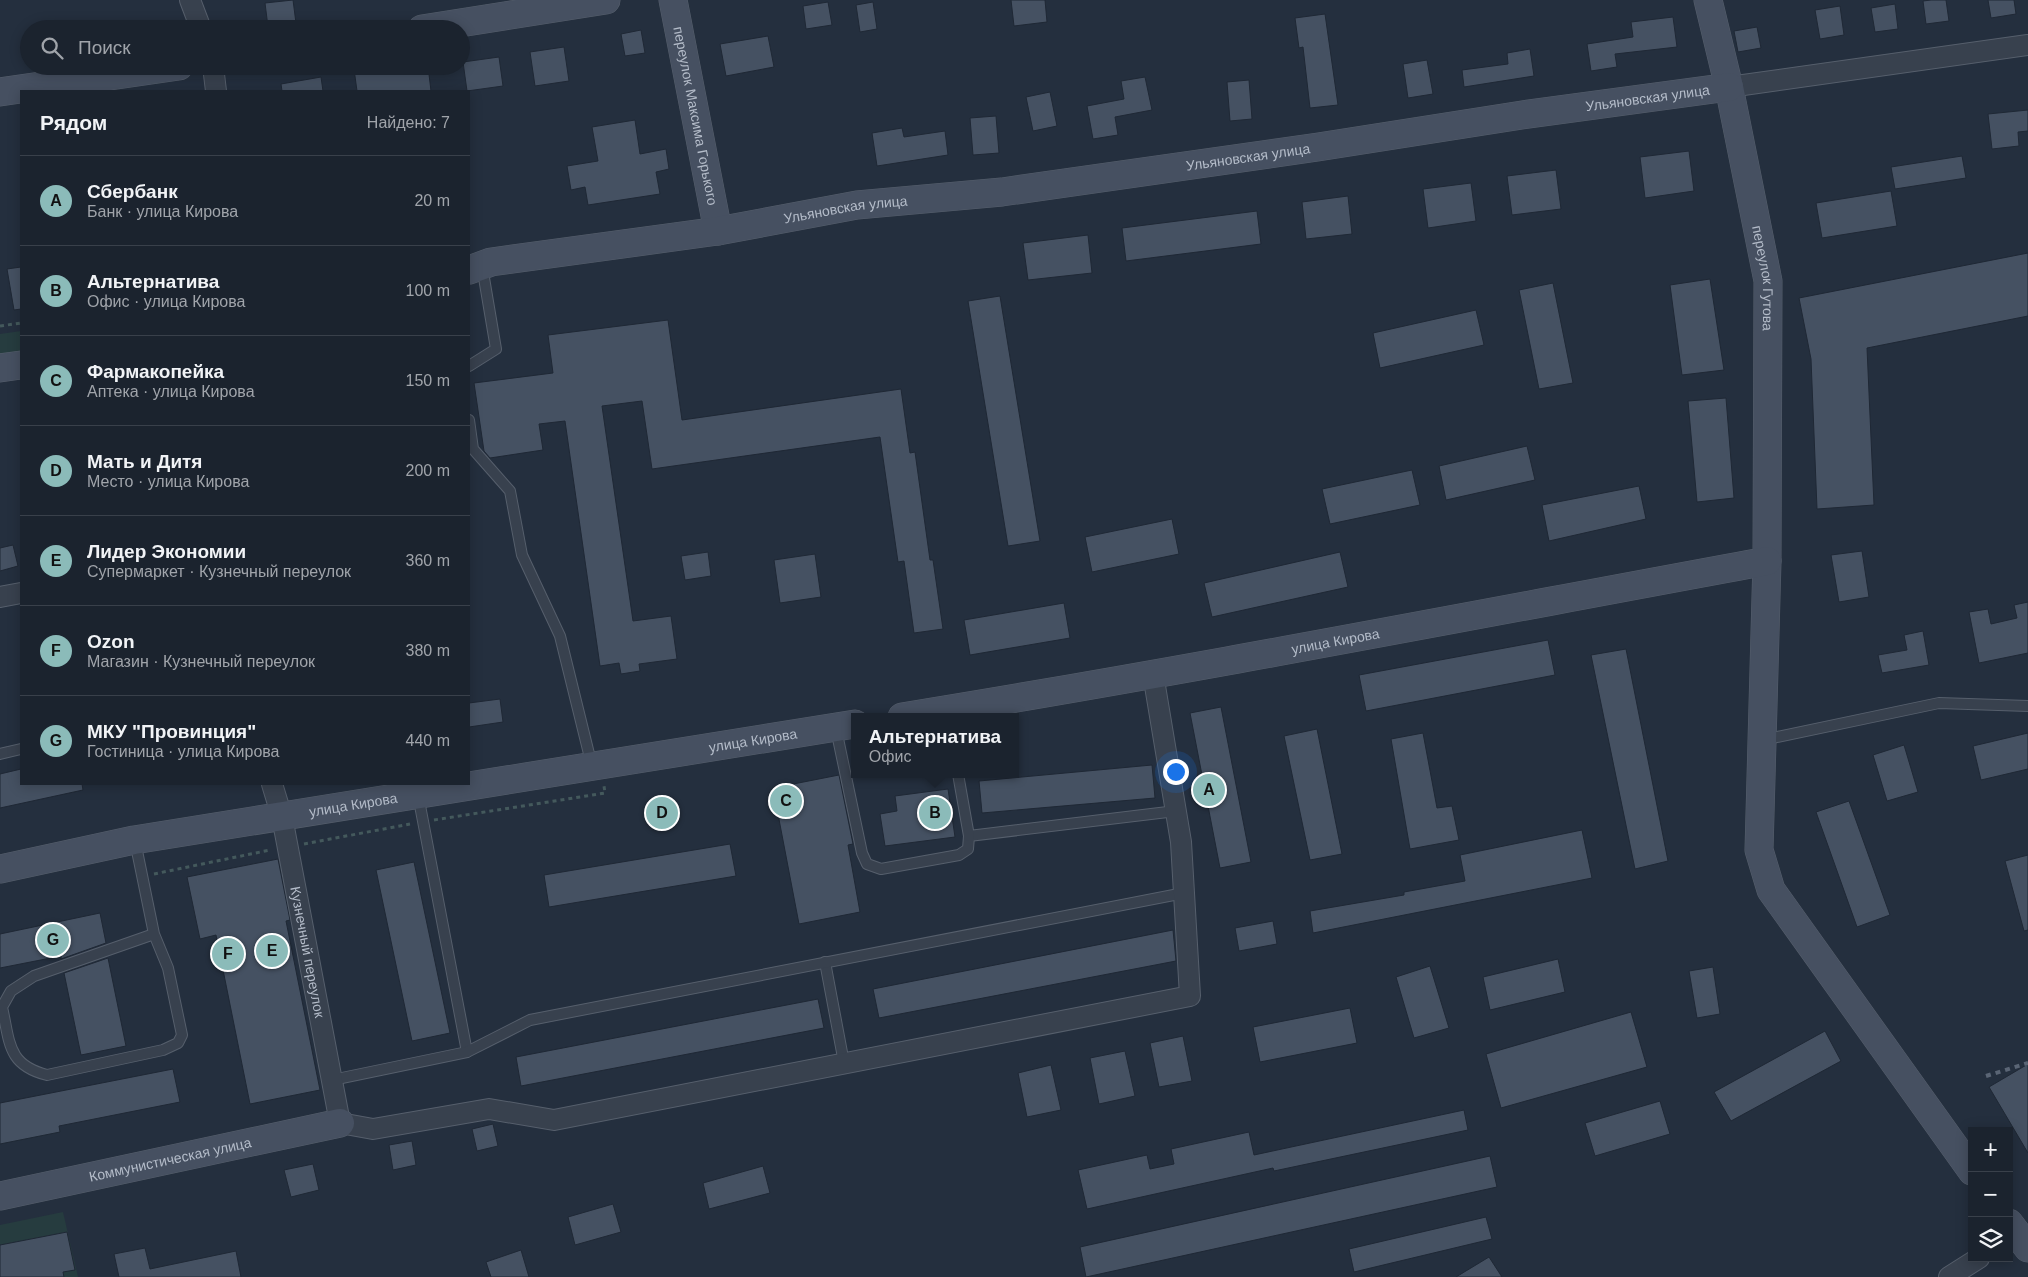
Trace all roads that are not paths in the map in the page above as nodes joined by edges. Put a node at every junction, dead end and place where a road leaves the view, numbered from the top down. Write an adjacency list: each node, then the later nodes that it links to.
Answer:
1 (190, 0): 5 (street)
2 (606, 0): 6 (street)
3 (673, 0): 13 (street, переулок Максима Горького)
4 (1708, 0): 10 (street, переулок Гутова)
5 (197, 20)
6 (470, 21)
7 (2028, 45): 10 (street, Ульяновская улица)
8 (117, 75): 12 (street)
9 (214, 75): 11 (street)
10 (1729, 87): 13 (street, Ульяновская улица); 19 (street, переулок Гутова)
11 (216, 90)
12 (0, 92)
13 (718, 231): 14 (street, Ульяновская улица)
14 (475, 268): 16 (lane)
15 (20, 365): 17 (street)
16 (470, 365)
17 (0, 368)
18 (470, 427): 29 (lane)
19 (1767, 560): 22 (street, улица Кирова); 26 (street, переулок Гутова)
20 (20, 593): 21 (street)
21 (0, 597)
22 (1152, 674): 24 (street, улица Кирова); 37 (street)
23 (2028, 706): 26 (lane)
24 (947, 713)
25 (845, 726): 29 (street, улица Кирова); 30 (lane)
26 (1762, 741): 49 (street, переулок Гутова)
27 (20, 749): 28 (lane)
28 (0, 754)
29 (597, 766): 33 (street, улица Кирова)
30 (851, 771)
31 (852, 778): 39 (lane)
32 (959, 778): 39 (lane)
33 (470, 782)
34 (272, 785): 38 (street, Кузнечный переулок)
35 (447, 785): 36 (street, улица Кирова)
36 (416, 789): 38 (street, улица Кирова); 45 (lane)
37 (1176, 811): 39 (lane); 42 (street)
38 (282, 817): 40 (street, улица Кирова); 47 (street, Кузнечный переулок)
39 (969, 836)
40 (134, 840): 41 (street, улица Кирова); 43 (lane)
41 (0, 869)
42 (1184, 893): 44 (lane); 46 (street)
43 (154, 934): 43 (lane)
44 (825, 962): 45 (lane); 46 (lane)
45 (467, 1052): 47 (lane)
46 (844, 1064): 48 (street)
47 (332, 1080): 48 (street, Кузнечный переулок)
48 (340, 1123): 50 (street, Коммунистическая улица)
49 (1968, 1165)
50 (0, 1196)
51 (1973, 1262): 52 (street)
52 (1949, 1277)

